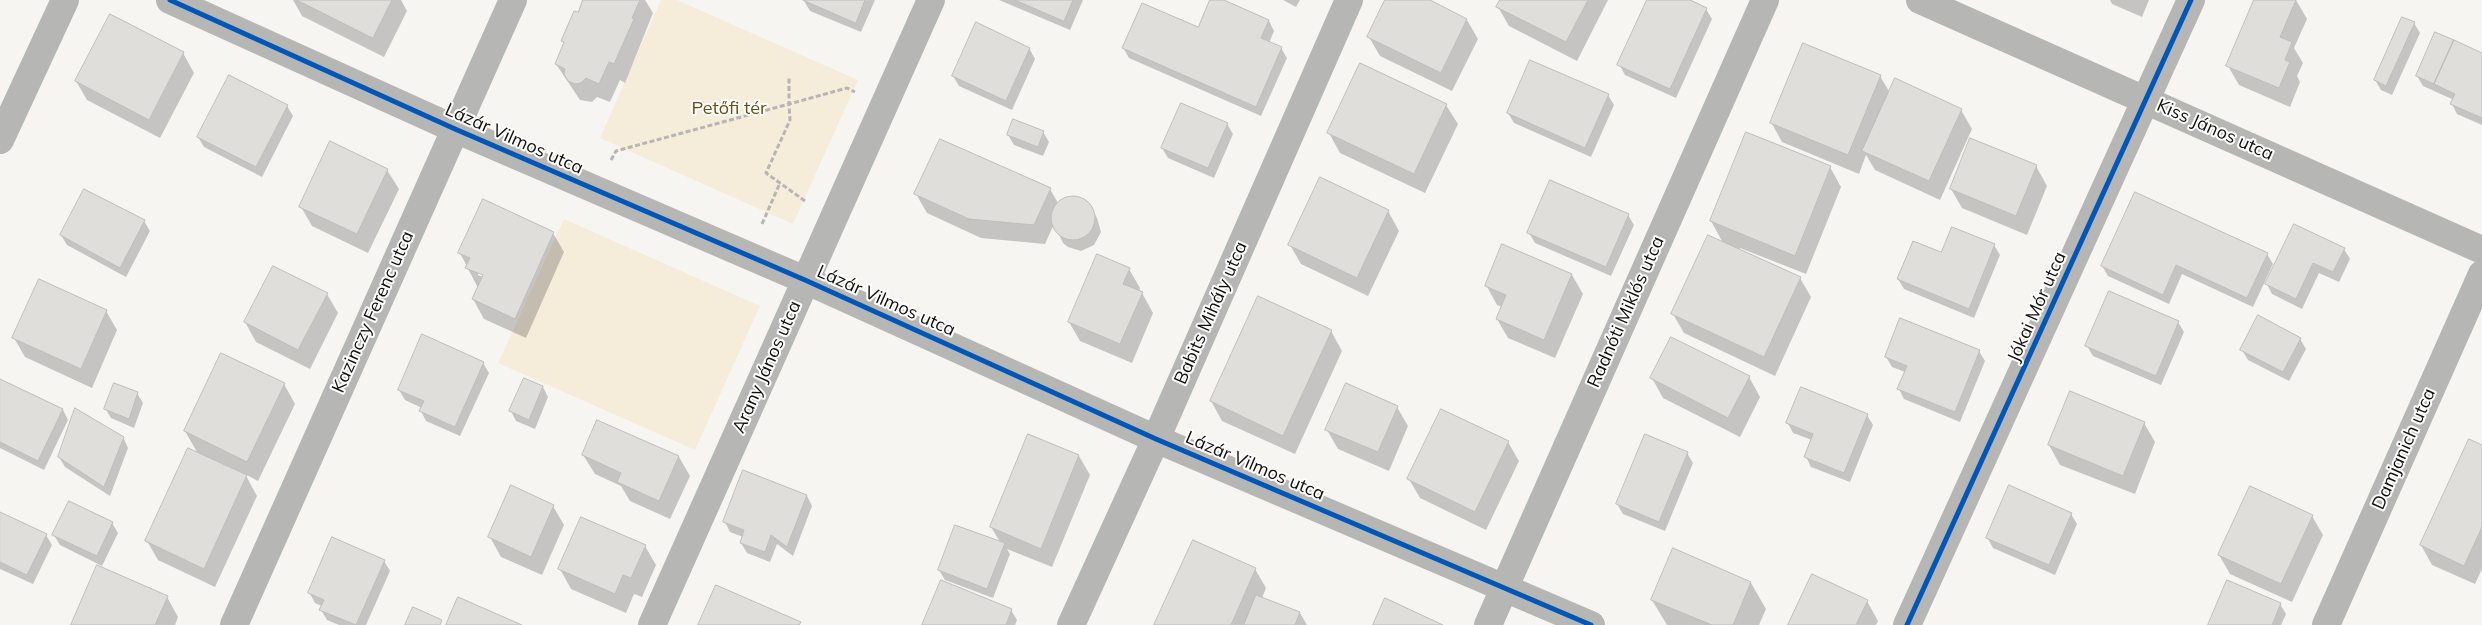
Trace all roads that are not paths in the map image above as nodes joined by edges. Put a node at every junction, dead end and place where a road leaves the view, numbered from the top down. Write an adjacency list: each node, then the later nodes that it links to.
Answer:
1 (65, 0): 11 (street)
2 (170, 0): 10 (street, Lázár Vilmos utca)
3 (513, 0): 10 (street, Kazinczy Ferenc utca)
4 (931, 0): 14 (street, Arany János utca)
5 (1349, 0): 15 (street, Babits Mihály utca)
6 (1765, 0): 16 (street, Radnóti Miklós utca)
7 (1920, 0): 9 (street, Kiss János utca)
8 (2190, 0): 9 (street, Jókai Mór utca)
9 (2147, 99): 12 (street, Kiss János utca); 22 (street, Jókai Mór utca)
10 (455, 129): 14 (street, Lázár Vilmos utca); 17 (street, Kazinczy Ferenc utca)
11 (0, 140)
12 (2482, 250)
13 (2482, 274): 23 (street, Damjanich utca)
14 (805, 280): 15 (street, Lázár Vilmos utca); 18 (street, Arany János utca)
15 (1156, 439): 16 (street, Lázár Vilmos utca); 19 (street, Babits Mihály utca)
16 (1504, 588): 20 (street, Radnóti Miklós utca); 21 (street, Lázár Vilmos utca)
17 (234, 625)
18 (652, 625)
19 (1071, 625)
20 (1488, 625)
21 (1591, 625)
22 (1907, 625)
23 (2326, 625)

